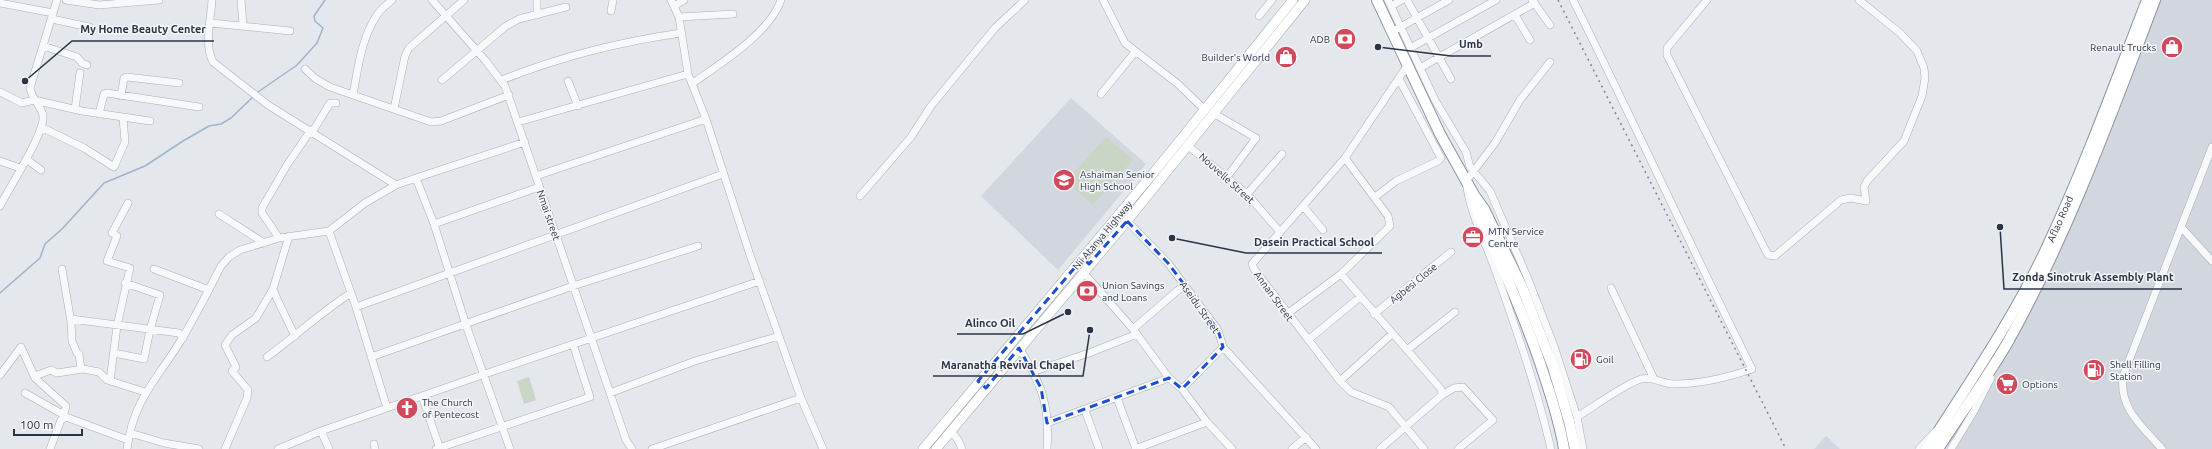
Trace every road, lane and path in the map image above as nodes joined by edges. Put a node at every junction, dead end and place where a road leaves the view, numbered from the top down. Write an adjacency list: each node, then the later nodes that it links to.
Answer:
1 (57, 0): 38 (street)
2 (66, 0): 28 (street)
3 (159, 0): 28 (street)
4 (212, 0): 43 (street)
5 (241, 0): 44 (street)
6 (392, 0): 74 (street)
7 (432, 0): 39 (street, Nmai street)
8 (464, 0): 39 (street)
9 (537, 0): 37 (street)
10 (613, 0): 34 (street)
11 (684, 0): 31 (street)
12 (781, 0): 70 (street)
13 (1025, 0): 110 (street)
14 (1103, 0): 55 (street)
15 (1272, 0): 40 (street)
16 (1293, 0): 83 (main road, Nii Atanya Highway)
17 (1305, 0): 83 (main road)
18 (1377, 0): 47 (highway)
19 (1402, 0): 32 (street)
20 (1407, 0): 42 (street)
21 (1449, 0): 42 (street)
22 (1496, 0): 50 (street)
23 (1573, 0): 173 (street)
24 (1707, 0): 25 (street)
25 (1859, 0)
26 (2147, 0): 192 (highway, Aflao Road)
27 (2155, 0): 159 (highway, Aflao Road)
28 (122, 2)
29 (1533, 2): 36 (street); 45 (street)
30 (0, 3): 38 (street)
31 (673, 3): 41 (street)
32 (1389, 3): 47 (street)
33 (566, 7): 37 (street)
34 (611, 11)
35 (733, 14): 41 (street)
36 (1515, 14): 51 (street); 56 (street)
37 (538, 15): 54 (street)
38 (53, 16): 46 (street); 52 (street)
39 (446, 16): 54 (street, Nmai street); 82 (street)
40 (1259, 16)
41 (679, 17): 49 (street)
42 (1417, 18): 47 (street); 50 (street)
43 (211, 23): 44 (street); 90 (street)
44 (243, 25): 48 (street)
45 (1550, 25)
46 (89, 27)
47 (1396, 30): 53 (street); 59 (highway)
48 (290, 31)
49 (680, 33): 63 (street); 67 (street)
50 (1428, 38): 53 (street); 56 (street)
51 (1530, 40)
52 (43, 46): 58 (street); 77 (street)
53 (1412, 47): 60 (street)
54 (477, 51): 66 (street); 67 (street, Nmai street)
55 (1135, 52): 73 (street); 83 (street)
56 (1438, 58): 60 (street); 65 (street)
57 (1550, 62): 100 (street)
58 (87, 66)
59 (1408, 66): 64 (street, Annan Street); 71 (highway)
60 (1420, 68): 100 (street)
61 (305, 69): 74 (street)
62 (80, 73): 81 (street)
63 (688, 74): 70 (street); 79 (street)
64 (1399, 79): 71 (street); 95 (street, Annan Street); 111 (street)
65 (1452, 79)
66 (442, 80)
67 (502, 80): 75 (street, Nmai street)
68 (568, 81): 79 (street)
69 (179, 83): 76 (street)
70 (693, 83): 86 (street)
71 (1416, 84): 105 (highway)
72 (0, 92): 77 (street)
73 (1101, 94)
74 (353, 95): 82 (street)
75 (509, 95): 82 (street); 88 (street, Nmai street)
76 (121, 96): 80 (street); 84 (street)
77 (34, 100): 81 (street); 89 (street)
78 (336, 103): 90 (street)
79 (578, 106): 88 (street)
80 (199, 107)
81 (75, 109): 84 (street)
82 (394, 109)
83 (1209, 111): 92 (main road); 103 (street); 128 (main road, Nii Atanya Highway)
84 (99, 114): 85 (street)
85 (123, 118): 87 (street); 89 (street)
86 (706, 119): 101 (street); 102 (street)
87 (150, 121)
88 (518, 122): 91 (street, Nmai street)
89 (41, 127): 96 (street)
90 (312, 131): 106 (street); 124 (street)
91 (525, 142): 102 (street, Nmai street); 104 (street)
92 (1187, 144): 103 (street, Nouvelle Street); 116 (main road)
93 (2212, 147): 118 (street)
94 (1282, 154): 108 (street)
95 (1346, 158): 111 (street); 114 (street, Annan Street)
96 (26, 159): 98 (street); 99 (street)
97 (0, 161): 98 (street)
98 (20, 168): 113 (street)
99 (41, 170)
100 (1473, 172): 105 (street); 189 (street)
101 (723, 174): 122 (street); 135 (street)
102 (536, 176): 107 (street, Nmai street)
103 (1227, 176): 108 (street, Nouvelle Street)
104 (416, 178): 106 (street); 117 (street)
105 (1466, 181): 109 (highway); 222 (street)
106 (396, 185): 120 (street)
107 (539, 187): 117 (street); 122 (street, Nmai street)
108 (1247, 194): 121 (street, Nouvelle Street)
109 (1474, 195): 223 (highway); 224 (highway)
110 (860, 196)
111 (1375, 197): 134 (street)
112 (128, 203): 136 (street)
113 (0, 206)
114 (1303, 206): 119 (street); 121 (street, Annan Street)
115 (219, 214): 125 (street)
116 (1127, 221): 128 (main road); 137 (street, Aseidu Street)
117 (434, 224): 133 (street)
118 (2182, 228): 129 (street); 230 (street)
119 (1323, 230)
120 (329, 231): 123 (street); 142 (street)
121 (1280, 232): 146 (street, Annan Street)
122 (556, 235): 133 (street); 138 (street, Nmai street)
123 (289, 236): 124 (street); 140 (street)
124 (279, 238): 125 (street)
125 (264, 243): 141 (street)
126 (698, 246): 138 (street)
127 (1451, 252): 147 (street, Agbesi Close)
128 (1086, 261): 132 (main road); 176 (main road, Nii Atanya Highway)
129 (2212, 261)
130 (62, 268): 148 (street)
131 (154, 269): 141 (street)
132 (1083, 272): 152 (street); 162 (main road)
133 (450, 274): 144 (street); 149 (street)
134 (1341, 274): 143 (street); 146 (street)
135 (760, 281): 155 (street); 157 (street)
136 (125, 283): 150 (street); 151 (street)
137 (1184, 285): 152 (street); 161 (street, Aseidu Street)
138 (573, 286): 149 (street); 157 (street, Nmai street)
139 (1612, 288): 173 (street)
140 (274, 289): 154 (street); 202 (street)
141 (209, 290): 156 (street)
142 (351, 293): 144 (street); 154 (street)
143 (1360, 297): 147 (street); 158 (street)
144 (356, 307): 166 (street)
145 (1455, 312): 163 (street)
146 (1287, 314): 158 (street, Annan Street)
147 (1374, 314): 153 (street)
148 (71, 319): 150 (street); 167 (street)
149 (466, 325): 166 (street); 169 (street)
150 (117, 326): 151 (street); 164 (street)
151 (150, 330): 156 (street); 164 (street)
152 (1135, 332): 168 (street); 172 (street)
153 (1392, 334): 163 (street); 175 (street)
154 (295, 336): 165 (street)
155 (779, 336): 181 (street); 184 (street)
156 (183, 338): 179 (street)
157 (592, 338): 160 (street); 181 (street, Nmai street)
158 (1308, 340): 175 (street, Annan Street)
159 (2009, 340): 228 (highway, Aflao Road); 229 (street, Aflao Road)
160 (573, 344): 169 (street); 193 (street)
161 (1223, 347): 178 (street); 198 (street, Aseidu Street)
162 (1019, 348): 168 (street); 177 (main road)
163 (1407, 350): 182 (street)
164 (114, 353): 174 (street)
165 (268, 357)
166 (371, 357): 186 (street)
167 (81, 369): 171 (street); 174 (street)
168 (1034, 371): 191 (street)
169 (485, 374): 183 (street); 193 (street)
170 (0, 375): 171 (street)
171 (35, 376): 188 (street)
172 (1169, 378): 178 (street); 185 (street)
173 (1654, 379): 189 (street)
174 (110, 381): 179 (street)
175 (1340, 381): 194 (street, Annan Street)
176 (978, 382): 177 (main road); 210 (main road, Nii Atanya Highway)
177 (986, 388): 196 (main road)
178 (1182, 389): 190 (street)
179 (145, 392): 197 (street)
180 (25, 393): 188 (street)
181 (610, 393): 207 (street, Nmai street)
182 (1442, 395): 194 (street); 221 (street)
183 (422, 396): 186 (street); 205 (street)
184 (801, 398): 208 (street); 209 (street)
185 (1117, 398): 187 (street); 215 (street)
186 (387, 408): 195 (street)
187 (1085, 410): 191 (street); 214 (street)
188 (64, 416): 197 (street); 199 (street)
189 (1577, 417): 225 (street)
190 (1207, 422): 215 (street); 216 (street)
191 (1047, 423): 213 (street)
192 (1944, 423): 226 (street, Aflao Road); 227 (highway, Aflao Road)
193 (503, 426): 205 (street); 206 (street)
194 (1406, 427): 219 (street); 220 (street, Annan Street)
195 (321, 431): 203 (street); 204 (street)
196 (947, 435): 211 (main road); 212 (street)
197 (129, 436): 200 (street); 201 (street)
198 (1306, 437): 217 (street); 218 (street, Aseidu Street)
199 (50, 449)
200 (127, 449)
201 (199, 449)
202 (225, 449)
203 (278, 449)
204 (329, 449)
205 (439, 449)
206 (510, 449)
207 (632, 449)
208 (652, 449)
209 (823, 449)
210 (923, 449)
211 (936, 449)
212 (962, 449)
213 (1047, 449)
214 (1098, 449)
215 (1135, 449)
216 (1232, 449)
217 (1292, 449)
218 (1316, 449)
219 (1380, 449)
220 (1424, 449)
221 (1458, 449)
222 (1551, 449)
223 (1564, 449)
224 (1575, 449)
225 (1583, 449)
226 (1919, 449)
227 (1927, 449)
228 (1938, 449)
229 (1951, 449)
230 (2162, 449)

